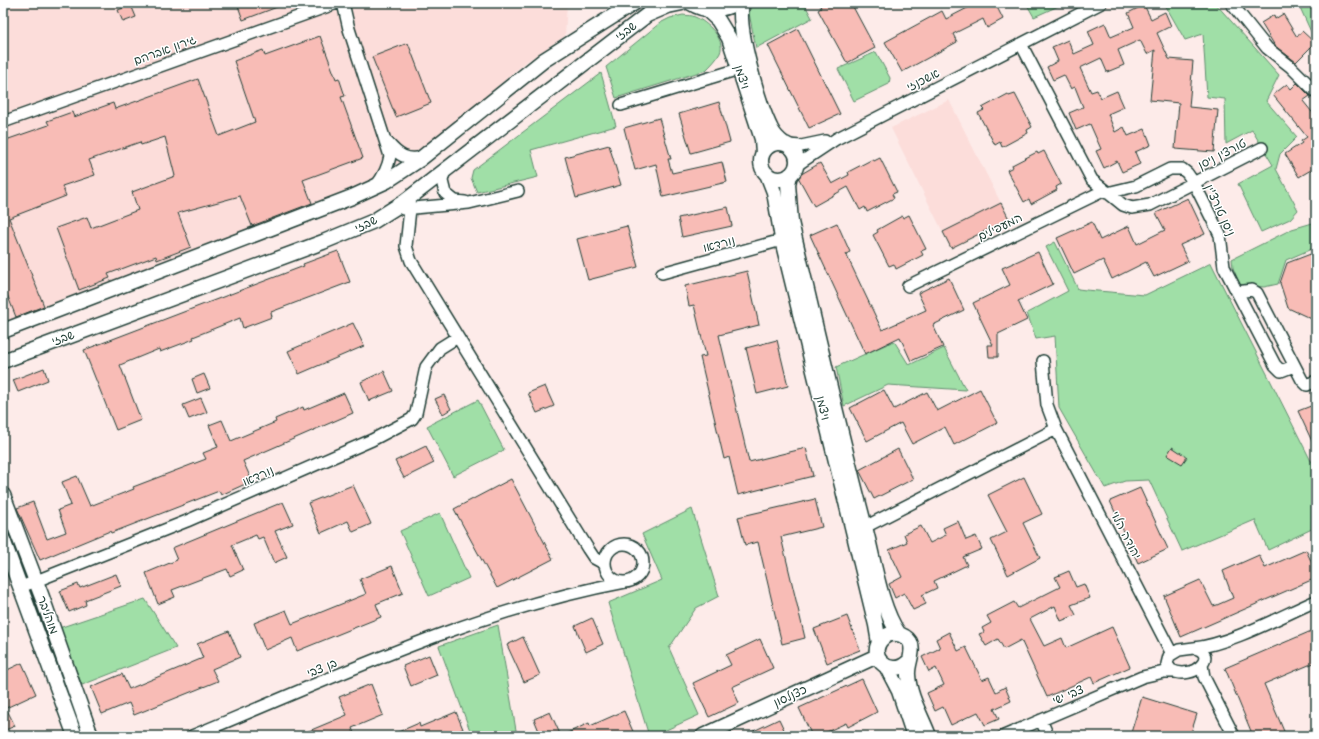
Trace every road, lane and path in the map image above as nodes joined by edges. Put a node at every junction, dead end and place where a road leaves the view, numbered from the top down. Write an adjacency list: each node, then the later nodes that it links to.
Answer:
1 (337, 3): 15 (street, גירון אברהם)
2 (343, 3): 17 (street)
3 (634, 3): 21 (street, שבזי)
4 (682, 3): 23 (street, שבזי)
5 (691, 3): 10 (street)
6 (736, 3): 10 (street)
7 (742, 3): 18 (street, ויצמן)
8 (1101, 3): 11 (street, אשכנזי)
9 (1231, 3): 13 (street)
10 (706, 9): 12 (street, ויצמן)
11 (1021, 44): 16 (street, אשכנזי); 28 (street)
12 (739, 69): 14 (street); 20 (street, ויצמן)
13 (1316, 92)
14 (621, 105)
15 (3, 122)
16 (836, 138): 18 (street, אשכנזי); 22 (street, אשכנזי)
17 (387, 143): 21 (street); 26 (street)
18 (786, 144): 20 (street); 22 (street)
19 (1262, 148): 25 (street, טורצין ניסן)
20 (763, 153): 24 (street)
21 (424, 156): 26 (street, שבזי)
22 (793, 170): 24 (street); 44 (street, ויצמן)
23 (444, 173): 29 (street); 31 (street, שבזי)
24 (767, 174): 32 (street, ויצמן)
25 (1194, 183): 28 (street, טורצין ניסן); 28 (street, טורצין ניסן); 35 (street, ניסן טורצ'ין)
26 (376, 187): 36 (street, שבזי)
27 (518, 191): 29 (street)
28 (1105, 192): 34 (street, המעפילים)
29 (469, 203): 30 (street)
30 (410, 209): 31 (street); 37 (street)
31 (392, 210): 38 (street, שבזי)
32 (782, 240): 33 (street, נורדאו); 55 (street, ויצמן)
33 (662, 273)
34 (908, 286)
35 (1237, 292): 40 (street); 40 (street, ניסן טורצ'ין)
36 (3, 332)
37 (456, 338): 46 (street); 47 (street, נורדאו)
38 (3, 361)
39 (1043, 361): 42 (street, יהודה הלוי)
40 (1294, 366): 41 (street)
41 (1312, 383)
42 (1056, 429): 44 (street); 56 (street, יהודה הלוי)
43 (3, 495): 47 (street, מוהליבר)
44 (865, 527): 52 (street, ויצמן)
45 (3, 540): 49 (street, מוהליבר)
46 (605, 567): 48 (street); 48 (street); 50 (street)
47 (36, 581): 49 (street, נורדאו); 64 (street, מוהליבר)
48 (625, 582): 50 (street, בן צבי)
49 (21, 588): 63 (street, מוהליבר)
50 (586, 591): 65 (street, בן צבי)
51 (1316, 601): 53 (street)
52 (899, 634): 55 (street); 57 (street)
53 (1227, 640): 54 (street); 58 (street)
54 (1194, 648): 56 (street); 58 (street)
55 (881, 655): 57 (street); 66 (street, כצנלסון); 67 (street, ויצמן)
56 (1170, 656): 59 (street); 60 (street, צבי ישי)
57 (908, 662): 68 (street)
58 (1203, 662): 59 (street); 61 (street)
59 (1180, 673): 60 (street, צבי ישי); 61 (street)
60 (1142, 677): 62 (street, צבי ישי)
61 (1216, 702): 71 (street)
62 (1042, 720): 69 (street, צבי ישי); 70 (street)
63 (76, 736)
64 (91, 736)
65 (192, 736)
66 (703, 736)
67 (914, 736)
68 (929, 736)
69 (1004, 736)
70 (1048, 736)
71 (1234, 736)

